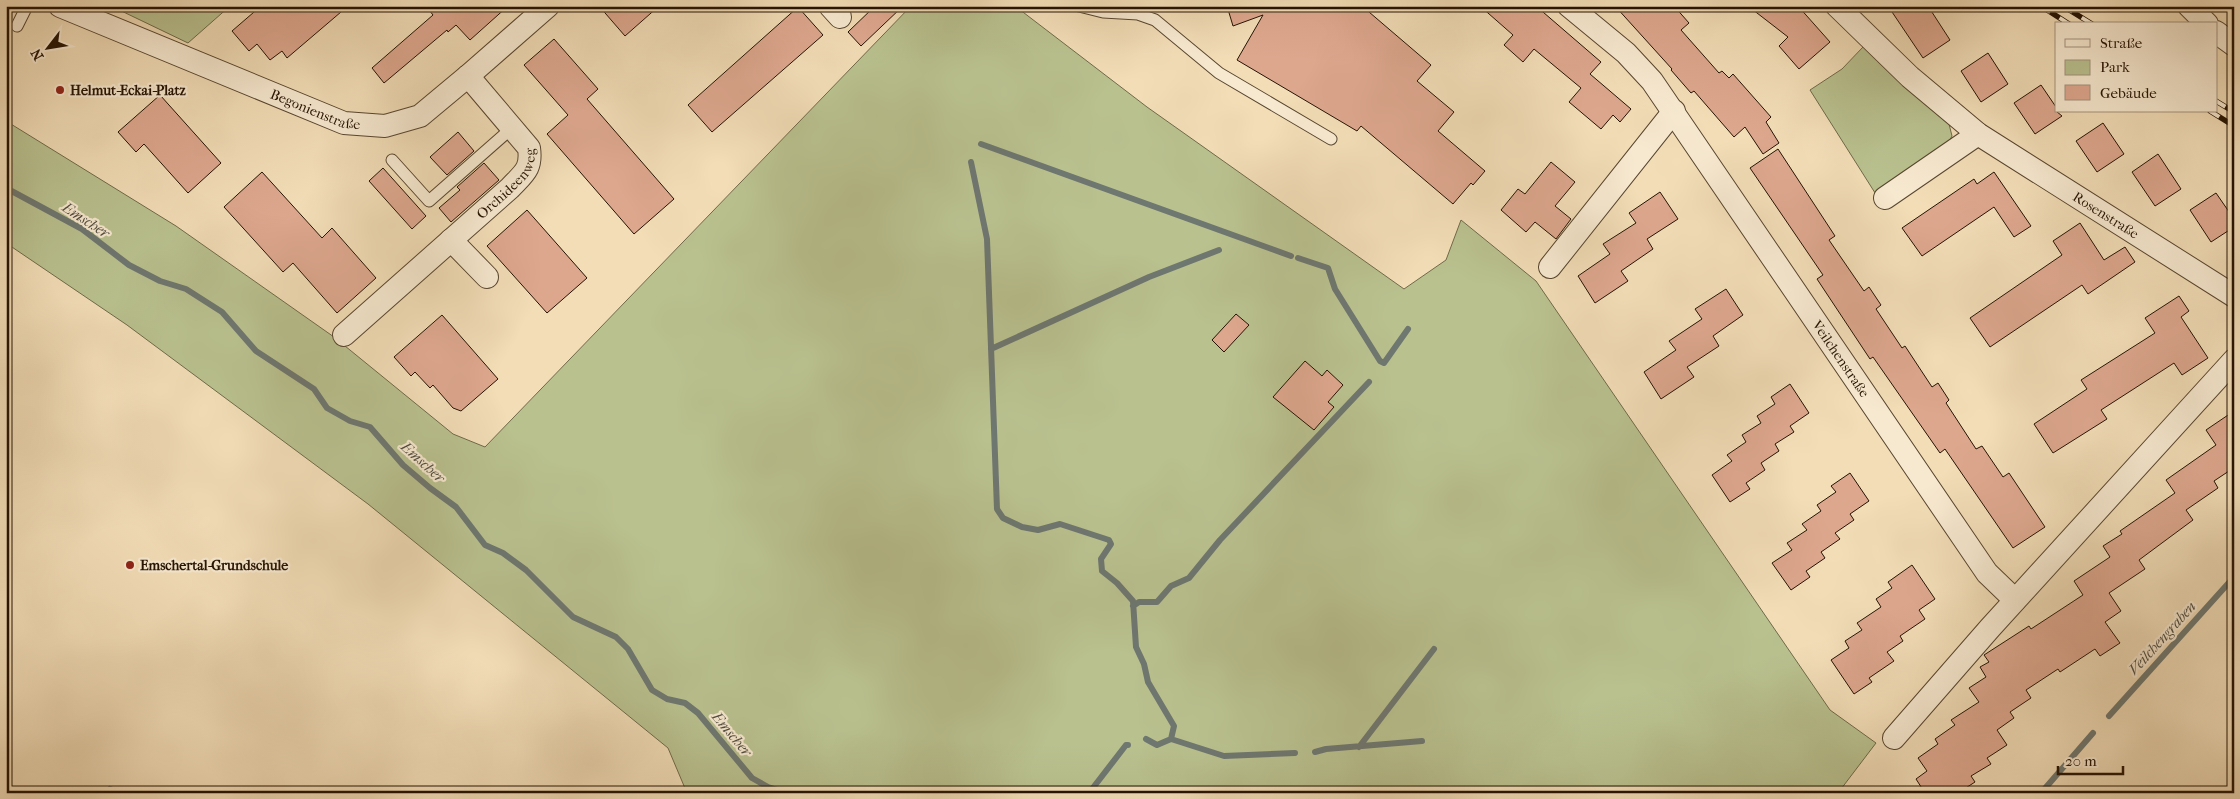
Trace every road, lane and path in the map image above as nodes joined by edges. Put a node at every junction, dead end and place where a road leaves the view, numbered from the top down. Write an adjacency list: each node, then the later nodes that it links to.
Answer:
1 (27, 6): 9 (lane)
2 (60, 6): 12 (street, Begonienstraße)
3 (548, 6): 12 (street, Begonienstraße)
4 (1079, 6): 16 (lane)
5 (1569, 6): 13 (street, Veilchenstraße)
6 (1837, 6): 15 (street, Rosenstraße)
7 (2189, 6): 8 (street)
8 (2205, 22)
9 (17, 26)
10 (2218, 33): 11 (street)
11 (2234, 45)
12 (468, 76): 14 (street, Orchideenweg)
13 (1674, 111): 20 (street); 25 (street, Veilchenstraße)
14 (512, 128): 17 (lane); 19 (street, Orchideenweg)
15 (1978, 134): 18 (street); 22 (street, Rosenstraße)
16 (1331, 138)
17 (392, 160)
18 (1885, 198)
19 (451, 240): 21 (street); 23 (street, Orchideenweg)
20 (1550, 267)
21 (487, 277)
22 (2234, 296)
23 (344, 335)
24 (2234, 360): 25 (street)
25 (2015, 600): 26 (street)
26 (1894, 738)

